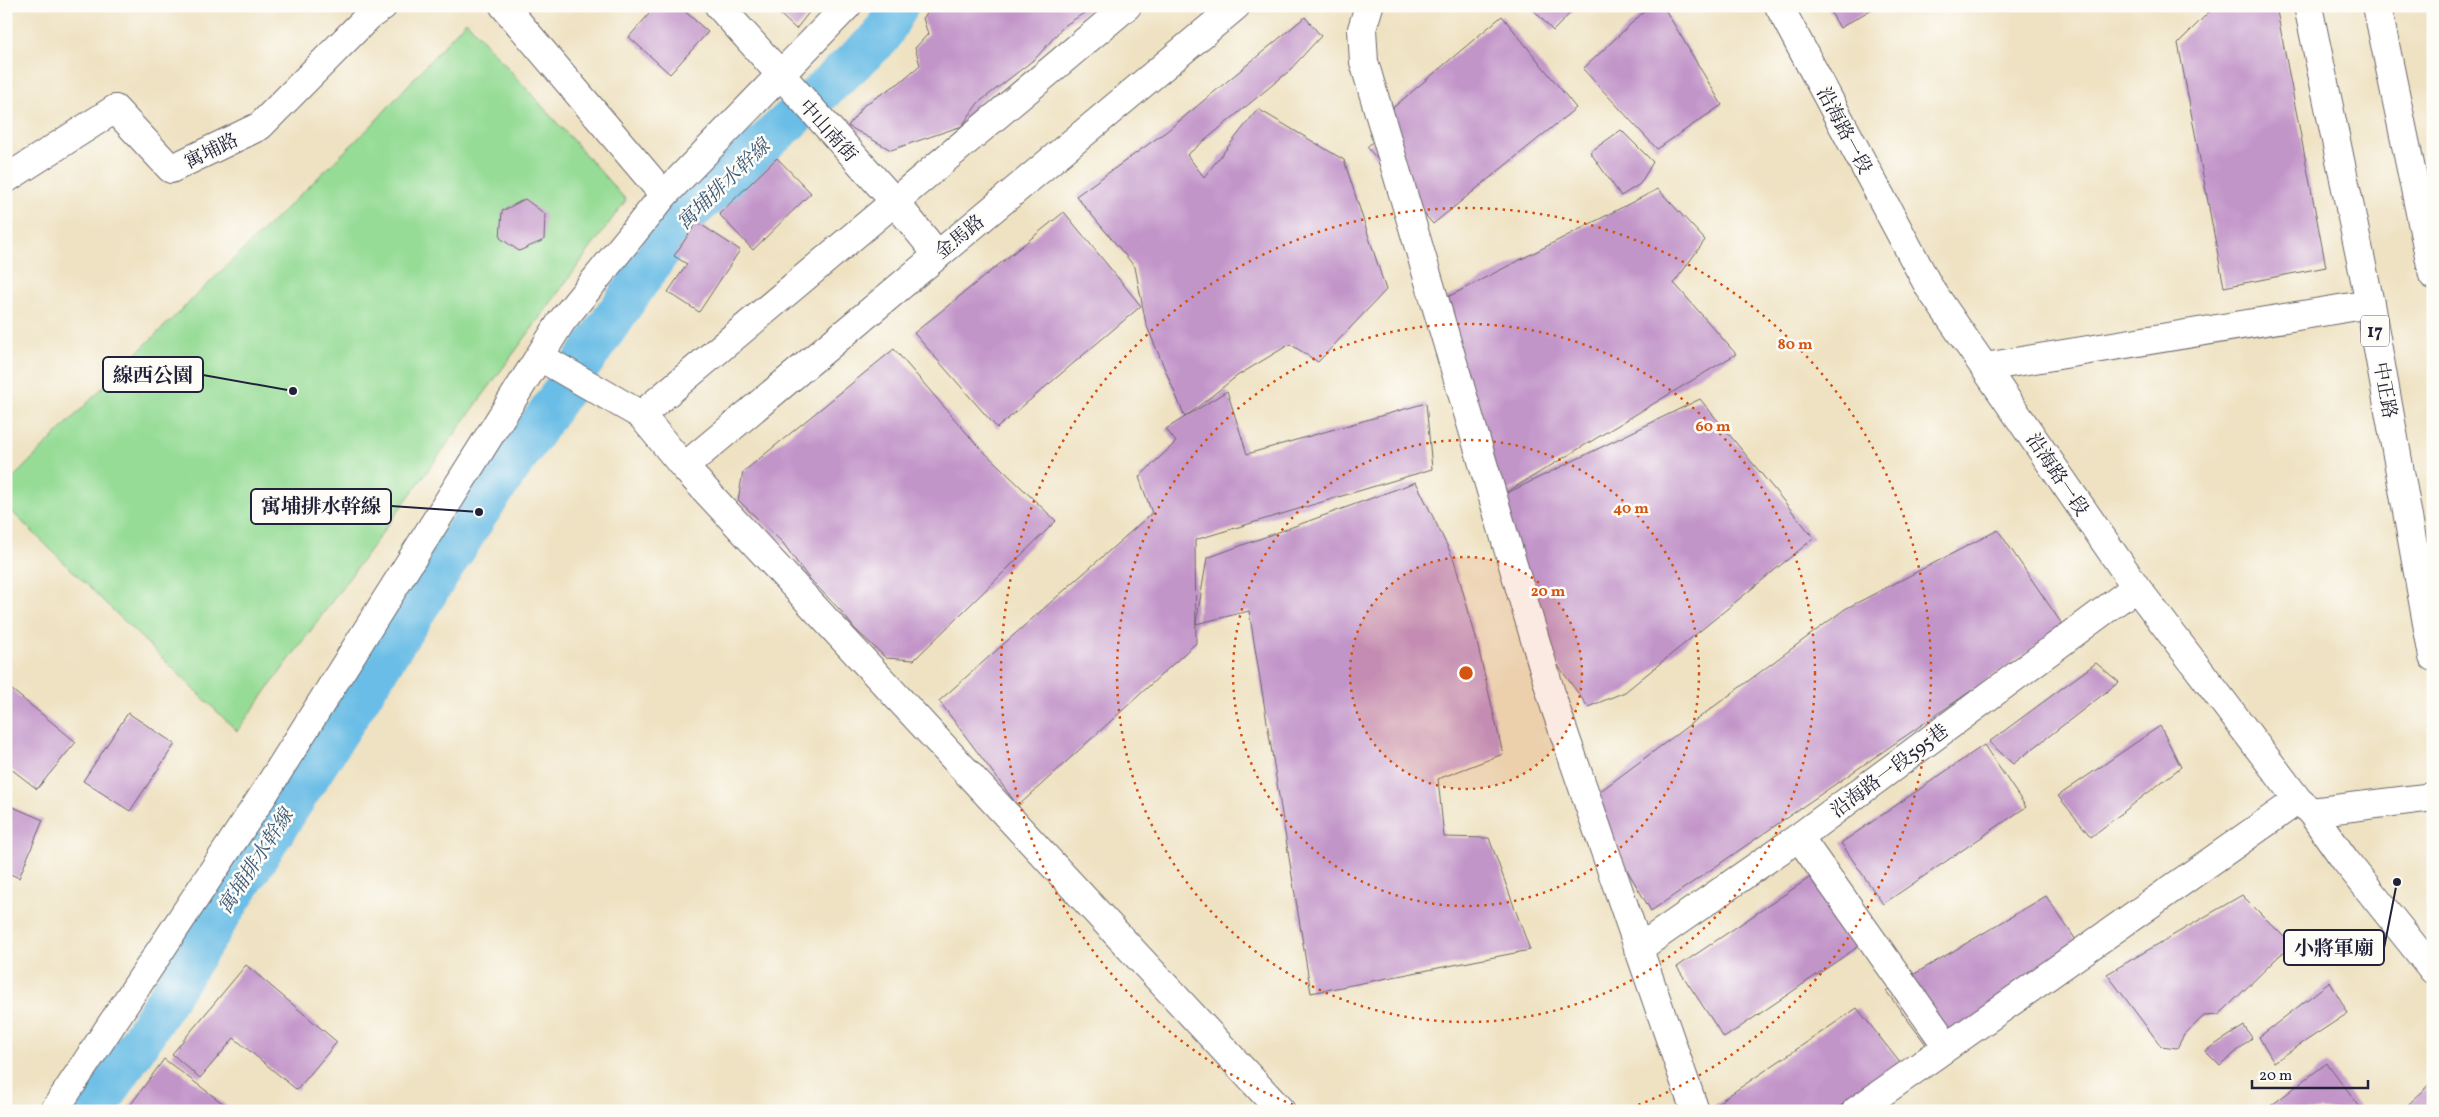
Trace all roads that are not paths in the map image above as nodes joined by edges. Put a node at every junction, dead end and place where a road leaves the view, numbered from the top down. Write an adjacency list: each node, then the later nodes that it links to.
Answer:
1 (383, 6): 12 (street, 寓埔路)
2 (504, 6): 13 (street)
3 (719, 6): 11 (street, 中山南街)
4 (847, 6): 11 (street)
5 (1127, 6): 14 (street)
6 (1236, 6): 15 (street, 金馬路)
7 (1369, 6): 27 (street)
8 (1779, 6): 19 (street, 沿海路一段)
9 (2308, 6): 17 (street, 中正路 / 17)
10 (2377, 6): 16 (street)
11 (780, 76): 13 (street); 14 (street, 中山南街)
12 (6, 179)
13 (664, 195): 18 (street)
14 (895, 202): 15 (street, 中山南街); 20 (street)
15 (937, 254): 21 (street, 金馬路)
16 (2433, 275)
17 (2370, 304): 19 (street); 23 (street, 中正路 / 17)
18 (540, 357): 20 (street); 30 (street)
19 (1985, 367): 22 (street, 沿海路一段)
20 (641, 415): 21 (street)
21 (684, 466): 31 (street)
22 (2136, 587): 25 (street, 沿海路一段); 26 (street, 沿海路一段595巷)
23 (2433, 657)
24 (2433, 796): 25 (street)
25 (2305, 806): 28 (street, 沿海路一段); 29 (street)
26 (1799, 837): 27 (street, 沿海路一段595巷); 29 (street)
27 (1638, 949): 32 (street)
28 (2433, 970)
29 (1947, 1046): 33 (street)
30 (54, 1111)
31 (1281, 1111)
32 (1695, 1111)
33 (1856, 1111)

